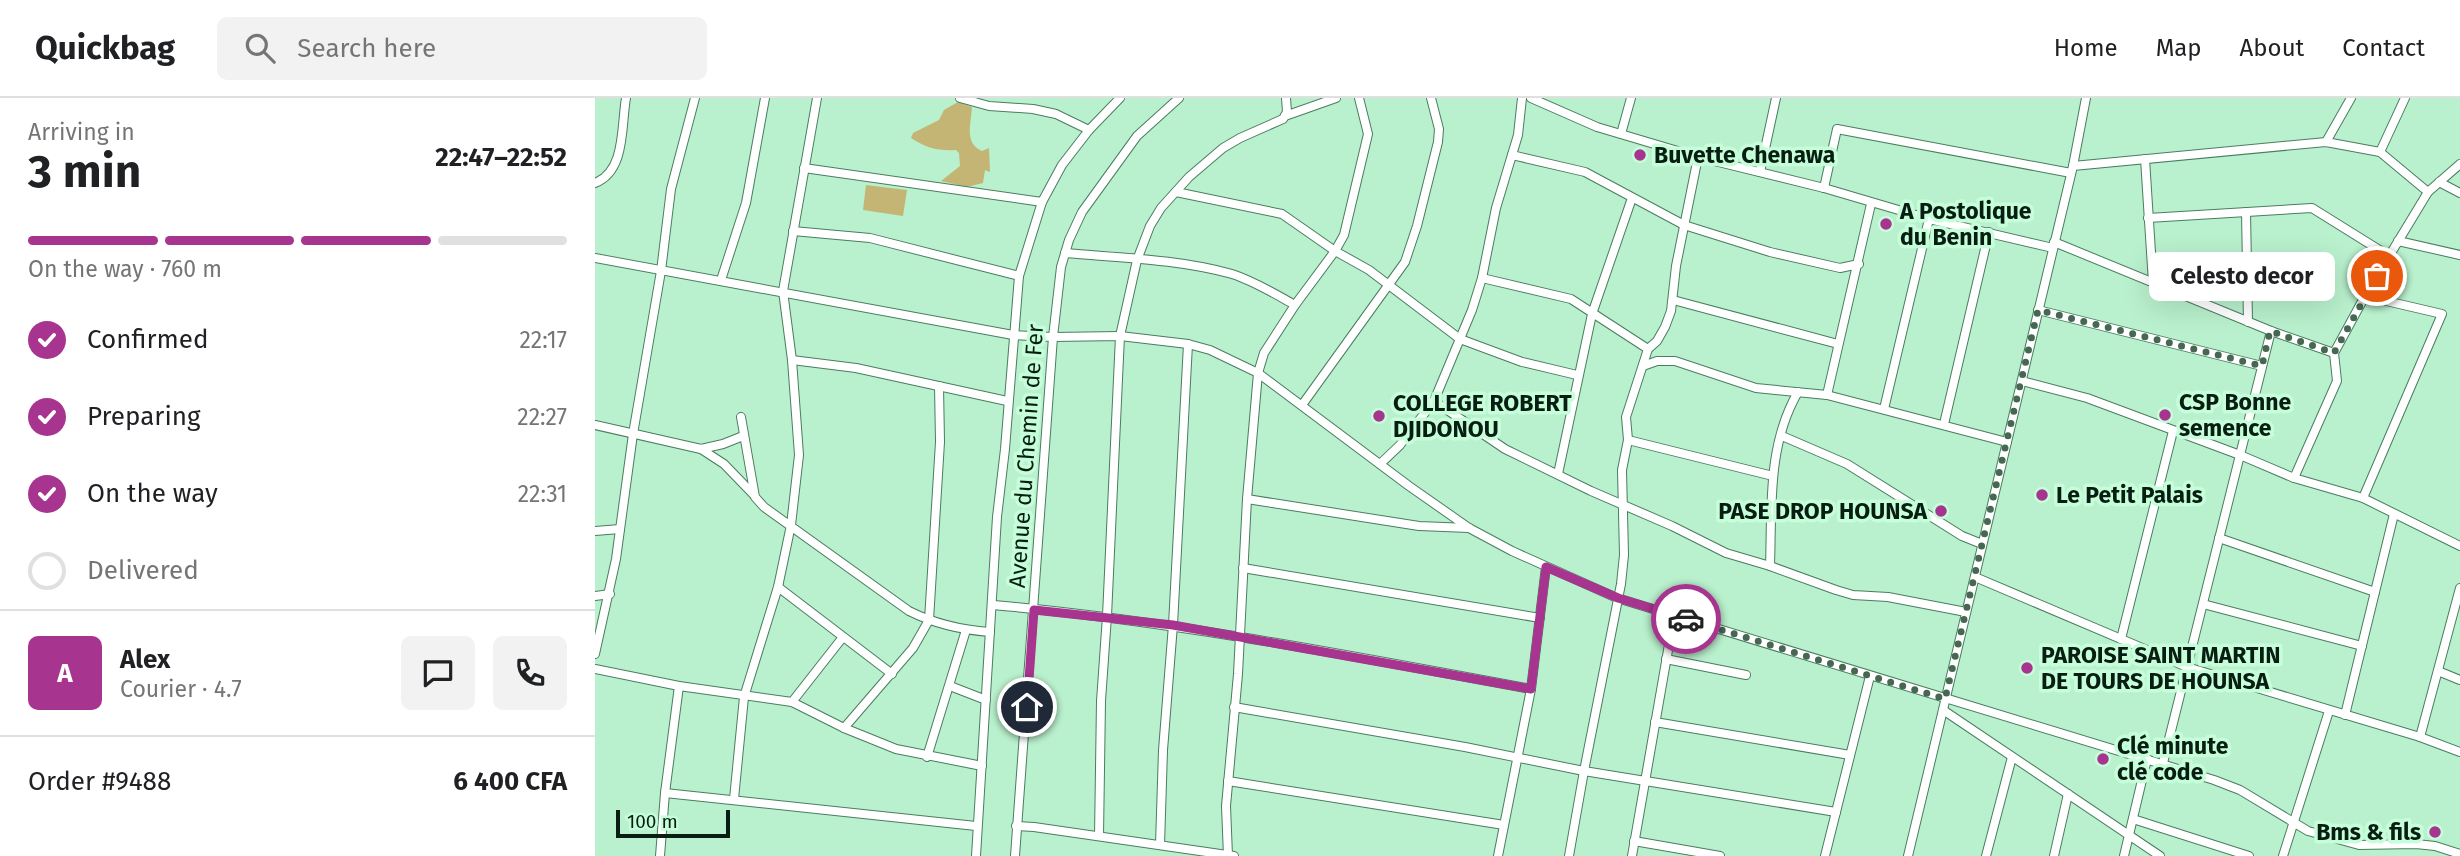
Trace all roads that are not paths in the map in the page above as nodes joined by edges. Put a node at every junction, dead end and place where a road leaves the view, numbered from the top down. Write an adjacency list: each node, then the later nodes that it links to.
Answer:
1 (626, 98): 32 (street)
2 (695, 98): 55 (street)
3 (765, 98): 58 (street)
4 (817, 98): 28 (street)
5 (960, 98): 20 (street)
6 (1120, 98): 20 (street, Avenue du Chemin de Fer)
7 (1179, 98): 49 (street, Avenue du Chemin de Fer)
8 (1286, 98): 19 (street)
9 (1336, 98): 19 (street)
10 (1359, 98): 48 (street)
11 (1431, 98): 60 (street)
12 (1522, 98): 24 (street)
13 (1531, 98): 21 (street)
14 (1631, 98): 21 (street)
15 (1776, 98): 30 (street)
16 (2086, 98): 29 (street)
17 (2351, 98): 22 (street)
18 (2405, 98): 23 (street)
19 (1285, 116): 34 (street)
20 (1089, 130): 38 (street, Avenue du Chemin de Fer)
21 (1621, 134): 25 (street)
22 (2326, 142): 23 (street); 26 (street)
23 (2380, 152): 35 (street)
24 (1511, 155): 37 (street); 57 (street)
25 (1698, 157): 30 (street); 43 (street)
26 (2145, 159): 29 (street); 41 (street)
27 (2460, 164): 31 (street)
28 (804, 168): 38 (street); 44 (street)
29 (2072, 170): 33 (street); 47 (street)
30 (1760, 172): 33 (street)
31 (2439, 182): 35 (street); 36 (street)
32 (595, 183)
33 (1824, 188): 39 (street)
34 (1176, 192): 48 (street); 53 (street)
35 (2428, 192): 46 (street)
36 (2460, 193)
37 (1632, 198): 43 (street); 66 (street)
38 (1042, 202): 56 (street, Avenue du Chemin de Fer)
39 (1871, 204): 42 (street); 54 (street)
40 (2246, 212): 41 (street); 50 (street); 67 (street)
41 (2148, 218): 59 (street)
42 (1929, 219): 45 (street); 89 (street)
43 (1684, 225): 54 (street); 63 (street)
44 (793, 231): 56 (street); 61 (street)
45 (1989, 232): 47 (street); 91 (street)
46 (2398, 241): 50 (street); 51 (street)
47 (2054, 245): 59 (street); 65 (street)
48 (1335, 251): 60 (street); 64 (street)
49 (1065, 253): 53 (street); 71 (street, Avenue du Chemin de Fer)
50 (2389, 256): 62 (street)
51 (2460, 256)
52 (595, 258): 55 (street)
53 (1137, 260): 64 (street); 70 (street)
54 (1859, 264): 74 (street)
55 (661, 271): 58 (street); 94 (street)
56 (1019, 275): 69 (street, Avenue du Chemin de Fer)
57 (1482, 278): 66 (street); 72 (street)
58 (721, 280): 61 (street)
59 (2153, 283): 67 (street)
60 (1389, 285): 72 (street); 88 (street)
61 (783, 291): 69 (street); 77 (street)
62 (2365, 296): 76 (street); 106 (street)
63 (1673, 300): 74 (street); 75 (street)
64 (1295, 305): 80 (street)
65 (2038, 310): 79 (street); 82 (street)
66 (1591, 314): 75 (street); 81 (street)
67 (2248, 322): 68 (street)
68 (2270, 331): 76 (street); 79 (street)
69 (1013, 335): 71 (street); 86 (street, Avenue du Chemin de Fer)
70 (1120, 336): 71 (street); 73 (street); 131 (street)
71 (1053, 337): 129 (street, Avenue du Chemin de Fer)
72 (1460, 339): 81 (street); 87 (street)
73 (1188, 344): 80 (street); 136 (street)
74 (1838, 344): 85 (street)
75 (1648, 349): 78 (street)
76 (2334, 353): 104 (street)
77 (792, 360): 83 (street); 110 (street)
78 (1643, 366): 84 (street); 97 (street)
79 (2262, 366): 100 (street)
80 (1258, 373): 88 (street); 107 (street)
81 (1577, 374): 102 (street)
82 (2022, 381): 93 (street); 98 (street)
83 (939, 386): 86 (street); 135 (street)
84 (1798, 392): 85 (street); 96 (street)
85 (1827, 394): 89 (street)
86 (1007, 401): 128 (street, Avenue du Chemin de Fer)
87 (1434, 401): 101 (street); 102 (street)
88 (1302, 405): 101 (street)
89 (1884, 409): 91 (street)
90 (741, 417): 95 (street)
91 (1944, 424): 98 (street)
92 (595, 425): 94 (street)
93 (2173, 431): 100 (street); 141 (street)
94 (633, 434): 99 (street); 112 (street)
95 (743, 436): 99 (street); 105 (street)
96 (1782, 436): 103 (street); 115 (street)
97 (1628, 440): 103 (street); 108 (street)
98 (2007, 442): 115 (street)
99 (702, 449): 105 (street)
100 (2240, 455): 104 (street); 114 (street)
101 (1380, 464): 111 (street)
102 (1558, 474): 108 (street)
103 (1773, 476): 117 (street)
104 (2294, 478): 106 (street)
105 (755, 497): 110 (street)
106 (2363, 498): 109 (street)
107 (1247, 499): 111 (street); 119 (street)
108 (1623, 505): 117 (street); 126 (street)
109 (2394, 514): 116 (street); 123 (street)
110 (790, 525): 121 (street); 135 (street)
111 (1469, 528): 118 (street)
112 (619, 530): 113 (street); 124 (street)
113 (595, 531)
114 (2219, 538): 123 (street); 127 (street)
115 (1982, 544): 120 (street)
116 (2460, 546)
117 (1770, 566): 130 (street)
118 (1546, 567): 126 (street); 133 (street)
119 (1243, 568): 133 (street); 140 (street)
120 (1975, 577): 130 (street); 141 (street)
121 (778, 587): 139 (street); 155 (street)
122 (2460, 588): 134 (street)
123 (2375, 592): 142 (street)
124 (610, 594): 125 (street); 143 (street)
125 (595, 596)
126 (1618, 598): 132 (street); 174 (street)
127 (2203, 604): 142 (street); 145 (street)
128 (993, 605): 129 (street); 138 (street, Avenue du Chemin de Fer)
129 (1034, 610): 131 (street); 185 (street, Avenue du Chemin de Fer)
130 (1966, 612): 156 (street)
131 (1107, 616): 136 (street); 186 (street)
132 (1674, 616): 144 (street); 150 (street)
133 (1540, 618): 154 (street)
134 (2456, 619): 147 (street)
135 (929, 620): 137 (street); 148 (street)
136 (1173, 625): 140 (street); 190 (street)
137 (966, 630): 138 (street); 153 (street)
138 (990, 632): 157 (street, Avenue du Chemin de Fer)
139 (843, 637): 148 (street); 158 (street)
140 (1239, 637): 154 (street); 159 (street)
141 (2121, 639): 145 (street)
142 (2362, 646): 162 (street)
143 (595, 654)
144 (1666, 659): 149 (street); 163 (street)
145 (2187, 667): 161 (street); 172 (street)
146 (595, 669): 152 (street)
147 (2438, 671): 151 (street); 165 (street)
148 (892, 674): 164 (street)
149 (1746, 675)
150 (1870, 676): 156 (street); 167 (street)
151 (2460, 680)
152 (679, 686): 155 (street); 177 (street)
153 (950, 686): 157 (street); 168 (street)
154 (1531, 689): 170 (street)
155 (744, 696): 158 (street); 179 (street)
156 (1945, 699): 160 (street); 171 (street)
157 (986, 700): 173 (street, Avenue du Chemin de Fer)
158 (792, 702): 164 (street)
159 (1234, 707): 170 (street); 176 (street)
160 (1943, 710): 169 (street); 203 (street)
161 (2329, 711): 162 (street); 183 (street)
162 (2345, 715): 165 (street)
163 (1655, 722): 167 (street); 175 (street)
164 (844, 728): 168 (street)
165 (2420, 737): 166 (street)
166 (2460, 752)
167 (1850, 755): 180 (street)
168 (927, 757): 173 (street)
169 (2012, 757): 178 (street); 204 (street)
170 (1516, 758): 174 (street); 182 (street)
171 (2147, 759): 172 (street); 181 (street)
172 (2163, 764): 183 (street)
173 (982, 766): 184 (street, Avenue du Chemin de Fer)
174 (1584, 771): 175 (street); 199 (street)
175 (1645, 780): 180 (street); 188 (street)
176 (1229, 781): 182 (street); 196 (street)
177 (665, 793): 179 (street); 193 (street)
178 (2068, 794): 187 (street); 205 (street)
179 (734, 799): 184 (street)
180 (1836, 812): 202 (street)
181 (2133, 819): 187 (street); 208 (street)
182 (1504, 825): 198 (street)
183 (2295, 825): 191 (street); 209 (street)
184 (976, 826): 194 (street, Avenue du Chemin de Fer)
185 (1016, 827): 186 (street); 195 (street, Avenue du Chemin de Fer)
186 (1100, 836): 190 (street)
187 (2129, 836): 206 (street); 207 (street)
188 (1634, 842): 200 (street); 201 (street)
189 (2416, 844): 191 (street); 192 (street); 211 (street)
190 (1160, 845): 196 (street)
191 (2359, 845): 210 (street)
192 (2460, 854)
193 (660, 856)
194 (976, 856)
195 (1015, 856)
196 (1228, 856): 197 (street)
197 (1234, 856)
198 (1498, 856)
199 (1569, 856)
200 (1632, 856)
201 (1720, 856)
202 (1825, 856)
203 (1908, 856)
204 (1986, 856)
205 (2054, 856)
206 (2124, 856)
207 (2160, 856)
208 (2249, 856)
209 (2283, 856)
210 (2356, 856)
211 (2414, 856)

